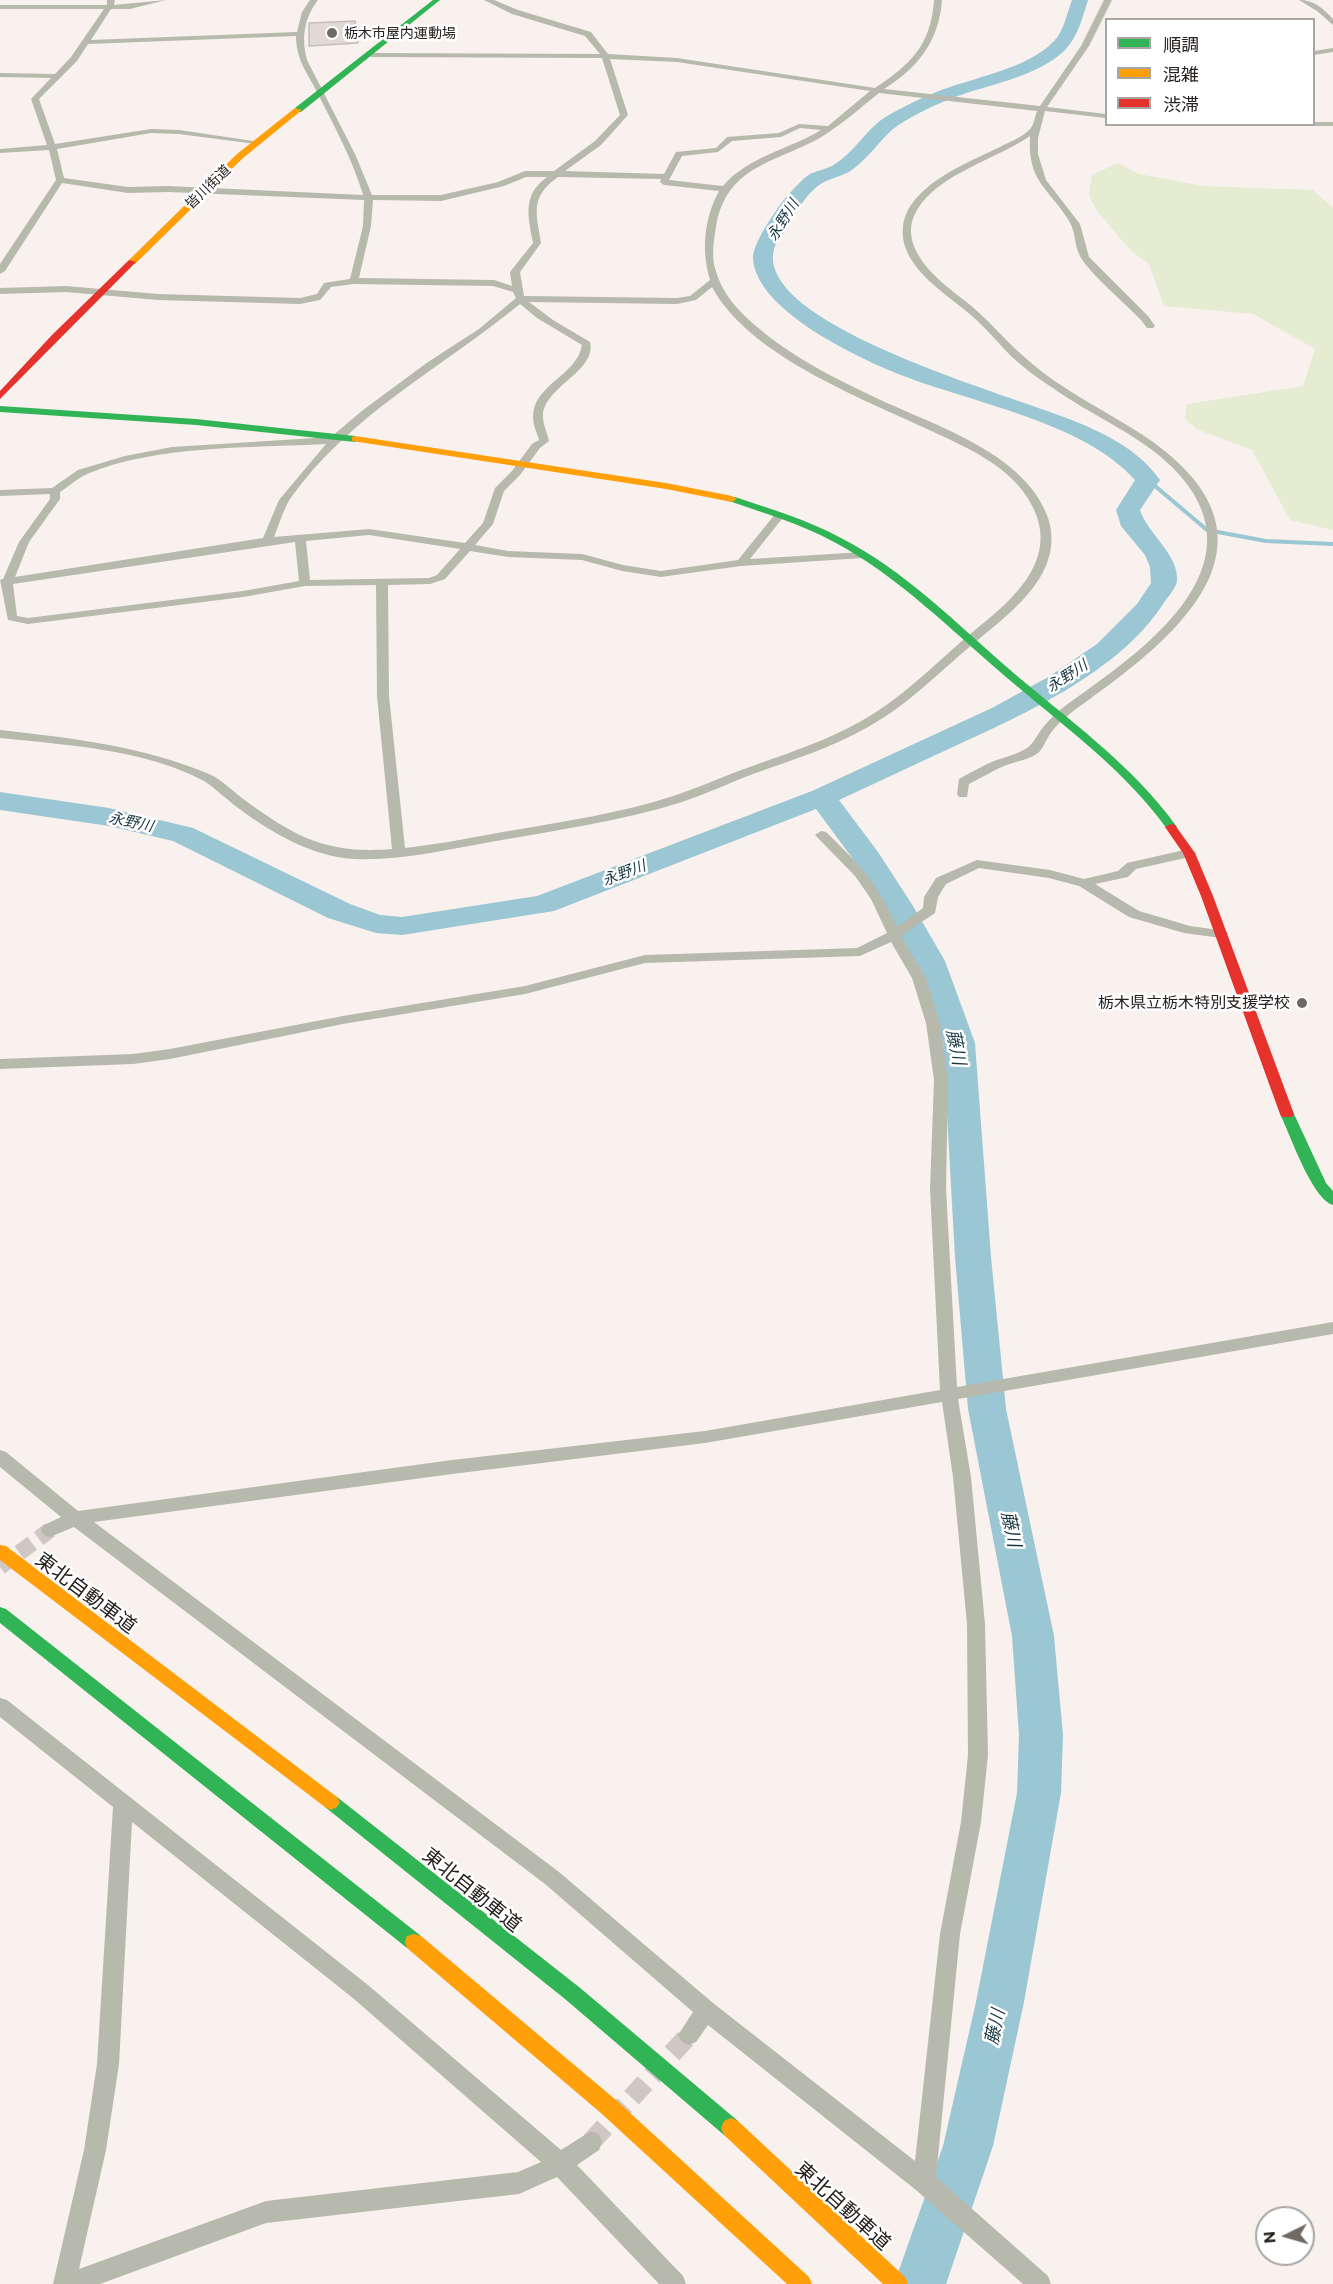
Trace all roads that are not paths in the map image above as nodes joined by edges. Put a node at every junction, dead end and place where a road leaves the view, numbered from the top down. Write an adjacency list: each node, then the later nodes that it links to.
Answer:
1 (162, 0): 8 (street)
2 (314, 0): 11 (street)
3 (437, 0): 15 (main road, 皆川街道)
4 (488, 0): 16 (street)
5 (938, 0): 19 (street)
6 (1108, 0): 21 (street)
7 (1303, 0): 10 (street)
8 (111, 3): 9 (street); 12 (street)
9 (0, 7)
10 (1333, 23)
11 (301, 34): 12 (street); 20 (street)
12 (86, 42): 18 (street)
13 (1333, 50): 14 (street)
14 (1315, 53)
15 (371, 55): 16 (street); 20 (main road, 皆川街道)
16 (605, 56): 19 (street); 30 (street)
17 (0, 75): 18 (street)
18 (56, 76): 28 (street)
19 (876, 90): 21 (street); 25 (street)
20 (321, 92): 27 (main road, 皆川街道); 35 (street)
21 (1040, 110): 22 (street); 26 (street)
22 (1105, 116)
23 (1315, 124): 24 (street)
24 (1333, 124)
25 (829, 128): 31 (street); 33 (street)
26 (1035, 129): 42 (street); 59 (street)
27 (256, 142): 28 (street); 34 (main road, 皆川街道)
28 (52, 147): 29 (street); 32 (street)
29 (0, 151)
30 (558, 174): 31 (street); 35 (street); 41 (street)
31 (667, 177): 33 (street)
32 (60, 180): 34 (street); 36 (street)
33 (723, 189): 38 (street)
34 (204, 192): 35 (street); 40 (main road, 皆川街道)
35 (369, 198): 37 (street)
36 (0, 271)
37 (354, 281): 40 (street); 41 (street)
38 (712, 282): 41 (street); 58 (street)
39 (0, 291): 40 (street)
40 (100, 292): 43 (main road, 皆川街道)
41 (519, 295): 45 (street); 46 (street)
42 (1150, 326)
43 (0, 396)
44 (0, 409): 45 (main road)
45 (336, 438): 46 (main road); 47 (street); 51 (street)
46 (522, 464): 49 (main road); 52 (street)
47 (55, 491): 48 (street); 55 (street)
48 (0, 494)
49 (780, 515): 53 (main road); 54 (street)
50 (300, 537): 51 (street); 52 (street); 57 (street)
51 (267, 541): 55 (street)
52 (468, 548): 54 (street); 56 (street)
53 (863, 555): 54 (street); 58 (main road)
54 (741, 563)
55 (3, 582): 57 (street)
56 (382, 582): 57 (street); 63 (street)
57 (304, 583)
58 (974, 644): 59 (main road); 63 (street)
59 (1057, 714): 61 (street); 64 (main road)
60 (0, 734): 63 (street)
61 (963, 794)
62 (821, 835): 67 (street)
63 (399, 851)
64 (1189, 853): 65 (street); 66 (main road)
65 (1084, 882): 66 (street); 67 (street)
66 (1221, 934): 69 (main road)
67 (894, 935): 68 (street); 71 (street)
68 (0, 1064)
69 (1333, 1200)
70 (1333, 1328): 71 (street)
71 (949, 1395): 73 (street); 83 (street)
72 (0, 1457): 73 (street)
73 (75, 1518): 74 (street); 79 (street)
74 (50, 1530)
75 (0, 1551): 88 (main road, 東北自動車道)
76 (0, 1614): 87 (main road)
77 (0, 1706): 78 (street)
78 (123, 1805): 82 (street); 84 (street)
79 (706, 2010): 80 (street); 83 (street)
80 (689, 2035)
81 (591, 2142): 82 (street)
82 (560, 2164): 85 (street); 86 (street)
83 (924, 2182): 89 (street)
84 (64, 2284)
85 (69, 2284)
86 (675, 2284)
87 (802, 2284)
88 (898, 2284)
89 (1040, 2284)

